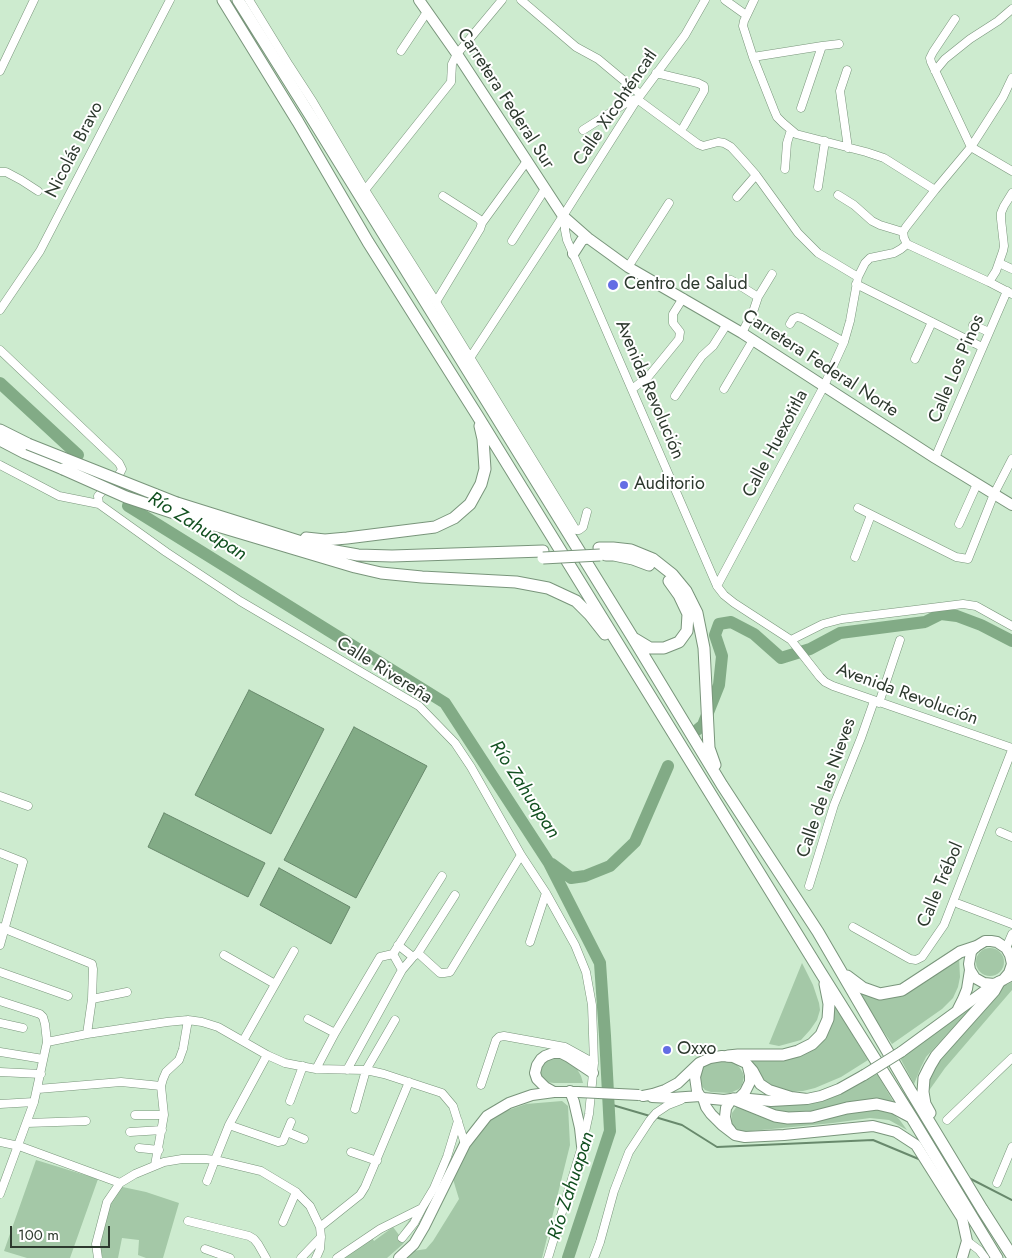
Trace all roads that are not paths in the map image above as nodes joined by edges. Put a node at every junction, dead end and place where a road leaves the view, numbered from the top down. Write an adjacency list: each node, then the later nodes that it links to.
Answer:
1 (34, 0): 22 (street)
2 (170, 0): 67 (street, Nicolás Bravo)
3 (223, 0): 84 (highway)
4 (238, 0): 106 (highway)
5 (249, 0): 41 (street)
6 (419, 0): 13 (main road, Carretera Federal Sur)
7 (502, 0): 19 (street)
8 (521, 0): 26 (street)
9 (705, 0): 24 (street, Calle Xicohténcatl)
10 (725, 0): 14 (street)
11 (754, 0): 14 (street)
12 (1012, 9): 23 (street)
13 (427, 12): 18 (street); 19 (main road, Carretera Federal Sur)
14 (745, 18): 20 (street)
15 (955, 19): 23 (street)
16 (839, 44): 17 (street)
17 (822, 46): 20 (street); 27 (street)
18 (401, 51)
19 (458, 54): 34 (main road, Carretera Federal Sur); 41 (street)
20 (753, 58): 30 (street)
21 (848, 70): 33 (street)
22 (0, 71)
23 (935, 71): 32 (street)
24 (656, 73): 26 (street, Calle Xicohténcatl); 28 (street)
25 (1012, 78): 32 (street)
26 (639, 96): 29 (street); 38 (street); 49 (street, Calle Xicohténcatl)
27 (801, 108)
28 (684, 126)
29 (583, 130)
30 (791, 130): 31 (street); 35 (street)
31 (825, 141): 33 (street); 39 (street)
32 (972, 147): 36 (street); 42 (street)
33 (848, 148): 42 (street)
34 (527, 161): 40 (main road, Carretera Federal Sur); 50 (street)
35 (785, 169)
36 (1012, 171)
37 (0, 172): 43 (street)
38 (756, 175): 47 (street); 61 (street)
39 (818, 187)
40 (545, 189): 49 (main road, Carretera Federal Sur); 53 (street)
41 (365, 190): 66 (street)
42 (935, 190): 51 (street)
43 (38, 191)
44 (1012, 193): 56 (street)
45 (838, 195): 51 (street)
46 (443, 196): 50 (street)
47 (737, 197)
48 (669, 203): 57 (street)
49 (564, 217): 52 (main road, Carretera Federal Norte); 55 (street, Avenida Revolución); 78 (street, Calle Xicohténcatl)
50 (482, 223): 66 (street)
51 (903, 232): 54 (street)
52 (588, 238): 55 (main road); 57 (main road, Carretera Federal Norte)
53 (512, 241)
54 (907, 244): 61 (street, Calle Huexotitla); 62 (street)
55 (573, 254): 81 (street, Avenida Revolución)
56 (999, 263): 58 (street); 62 (street)
57 (628, 267): 65 (main road, Carretera Federal Norte)
58 (1012, 269)
59 (772, 274): 64 (street)
60 (731, 280): 64 (street)
61 (857, 280): 68 (street); 75 (street, Calle Huexotitla)
62 (989, 282): 63 (street)
63 (1010, 292): 72 (street, Calle Los Pinos)
64 (758, 297): 73 (street)
65 (682, 298): 69 (main road, Carretera Federal Norte); 81 (street)
66 (436, 302): 78 (street)
67 (0, 310)
68 (932, 322): 76 (street); 79 (street)
69 (727, 324): 73 (main road, Carretera Federal Norte); 83 (street)
70 (790, 324): 75 (street)
71 (972, 325): 72 (street)
72 (989, 332): 76 (street, Calle Los Pinos)
73 (742, 333): 74 (main road, Carretera Federal Norte)
74 (753, 340): 80 (main road, Carretera Federal Norte); 82 (street)
75 (844, 342): 80 (street, Calle Huexotitla)
76 (982, 347): 87 (street, Calle Los Pinos)
77 (0, 350): 92 (street)
78 (470, 358): 96 (street)
79 (915, 359)
80 (824, 386): 87 (main road, Carretera Federal Norte); 104 (street, Calle Huexotitla)
81 (632, 389): 104 (street, Avenida Revolución)
82 (724, 389)
83 (675, 396)
84 (477, 415): 99 (highway); 108 (highway)
85 (0, 430): 94 (highway, bridge)
86 (0, 440): 94 (highway, bridge)
87 (935, 458): 90 (main road, Carretera Federal Norte)
88 (1012, 459): 91 (street)
89 (0, 465): 92 (street)
90 (977, 484): 91 (main road, Carretera Federal Norte); 98 (street)
91 (994, 494): 93 (main road, Carretera Federal Norte); 97 (street)
92 (99, 504): 118 (street, Calle Rivereña)
93 (1012, 505)
94 (175, 508): 99 (highway); 103 (highway)
95 (858, 508): 97 (street)
96 (587, 512)
97 (871, 515): 102 (street)
98 (959, 524)
99 (276, 535): 101 (highway)
100 (599, 551): 101 (highway); 106 (highway); 112 (highway)
101 (543, 554): 103 (highway)
102 (855, 557)
103 (330, 559): 108 (highway)
104 (717, 586): 109 (street, Avenida Revolución)
105 (1012, 626): 109 (street)
106 (633, 638): 112 (highway)
107 (900, 640): 110 (street, Calle de las Nieves)
108 (617, 641): 141 (highway)
109 (793, 642): 110 (street, Avenida Revolución)
110 (876, 702): 111 (street, Avenida Revolución); 120 (street, Calle de las Nieves)
111 (1012, 749): 126 (street, Calle Trébol)
112 (722, 785): 137 (highway)
113 (1, 799): 114 (street)
114 (28, 806)
115 (1000, 832): 116 (street)
116 (1012, 836)
117 (0, 854): 125 (street)
118 (521, 855): 121 (street, Calle Rivereña); 136 (street)
119 (442, 876): 130 (street)
120 (809, 886)
121 (546, 893): 128 (street); 166 (street, Calle Rivereña)
122 (455, 895): 136 (street)
123 (958, 904): 124 (street)
124 (1012, 924)
125 (2, 928): 129 (street); 146 (street)
126 (853, 928)
127 (1012, 934): 132 (street)
128 (530, 942)
129 (0, 945)
130 (398, 945): 134 (street); 136 (street)
131 (975, 947): 132 (main road); 137 (highway); 139 (main road)
132 (1009, 950): 142 (main road)
133 (294, 951): 143 (street)
134 (393, 954): 138 (street); 154 (street)
135 (224, 955): 143 (street)
136 (415, 955): 138 (street)
137 (838, 966): 203 (highway)
138 (402, 970): 168 (street)
139 (970, 970): 142 (main road); 148 (main road)
140 (0, 972): 145 (street)
141 (821, 974): 160 (highway); 189 (highway)
142 (1002, 980): 148 (main road); 203 (highway)
143 (275, 984): 156 (street)
144 (127, 992): 146 (street)
145 (68, 996)
146 (92, 999): 155 (street)
147 (0, 1001): 157 (street)
148 (956, 1012): 182 (main road, bridge)
149 (308, 1019): 154 (street)
150 (188, 1020): 155 (street); 156 (street); 174 (street)
151 (394, 1020): 169 (street)
152 (0, 1023): 153 (street)
153 (23, 1028)
154 (335, 1033): 167 (street)
155 (87, 1034): 157 (street)
156 (243, 1041): 159 (street)
157 (47, 1042): 162 (street)
158 (0, 1052): 162 (street)
159 (267, 1055): 165 (street); 195 (street)
160 (728, 1056): 163 (main road); 164 (main road)
161 (1012, 1058): 190 (street)
162 (44, 1059): 171 (street)
163 (742, 1060): 181 (main road); 182 (main road)
164 (699, 1063): 178 (main road); 179 (main road)
165 (303, 1066): 167 (street); 183 (street)
166 (593, 1068): 173 (street); 177 (main road); 205 (street, Calle Rivereña)
167 (316, 1069): 168 (street)
168 (347, 1070): 169 (street)
169 (366, 1070): 172 (street); 186 (street)
170 (0, 1072): 171 (street)
171 (41, 1074): 175 (street)
172 (409, 1082): 192 (street); 211 (street)
173 (481, 1085)
174 (161, 1086): 175 (street); 188 (street)
175 (38, 1089): 184 (street)
176 (574, 1091): 177 (main road); 178 (main road, bridge); 205 (main road)
177 (554, 1092): 202 (main road)
178 (641, 1096): 180 (main road)
179 (702, 1097): 180 (main road); 181 (main road); 199 (main road)
180 (686, 1098): 235 (street)
181 (734, 1099): 182 (main road); 189 (highway); 199 (main road)
182 (806, 1099)
183 (290, 1101)
184 (34, 1102): 185 (street); 194 (street)
185 (0, 1104)
186 (354, 1109)
187 (135, 1115): 188 (street)
188 (164, 1115): 196 (street)
189 (912, 1118): 238 (highway)
190 (946, 1120)
191 (86, 1121): 194 (street)
192 (458, 1121): 202 (street); 218 (street)
193 (291, 1122): 198 (street)
194 (27, 1123): 204 (street)
195 (229, 1125): 198 (street); 210 (street)
196 (162, 1130): 197 (street); 208 (street)
197 (130, 1132)
198 (287, 1132): 200 (street)
199 (733, 1134): 224 (main road)
200 (304, 1139)
201 (0, 1142): 204 (street)
202 (465, 1144): 233 (main road)
203 (943, 1144): 226 (highway)
204 (18, 1146): 214 (street); 217 (street)
205 (582, 1146): 234 (street, Calle Rivereña)
206 (139, 1148): 208 (street)
207 (1012, 1149): 215 (street)
208 (158, 1150): 212 (street)
209 (352, 1152): 211 (street)
210 (215, 1160): 212 (street); 213 (street); 216 (street)
211 (377, 1161): 221 (street)
212 (155, 1165): 214 (street)
213 (207, 1181)
214 (120, 1182): 227 (street)
215 (997, 1183)
216 (296, 1192): 220 (street); 221 (street)
217 (0, 1194)
218 (422, 1208): 223 (street); 232 (street)
219 (188, 1222): 229 (street)
220 (283, 1222)
221 (320, 1228): 222 (street)
222 (321, 1237): 230 (street); 231 (street)
223 (402, 1238)
224 (967, 1241): 236 (main road); 237 (street)
225 (205, 1249): 228 (street)
226 (1012, 1256)
227 (98, 1258)
228 (230, 1258)
229 (266, 1258)
230 (301, 1258)
231 (316, 1258)
232 (337, 1258)
233 (399, 1258)
234 (548, 1258)
235 (594, 1258)
236 (962, 1258)
237 (984, 1258)
238 (997, 1258)

